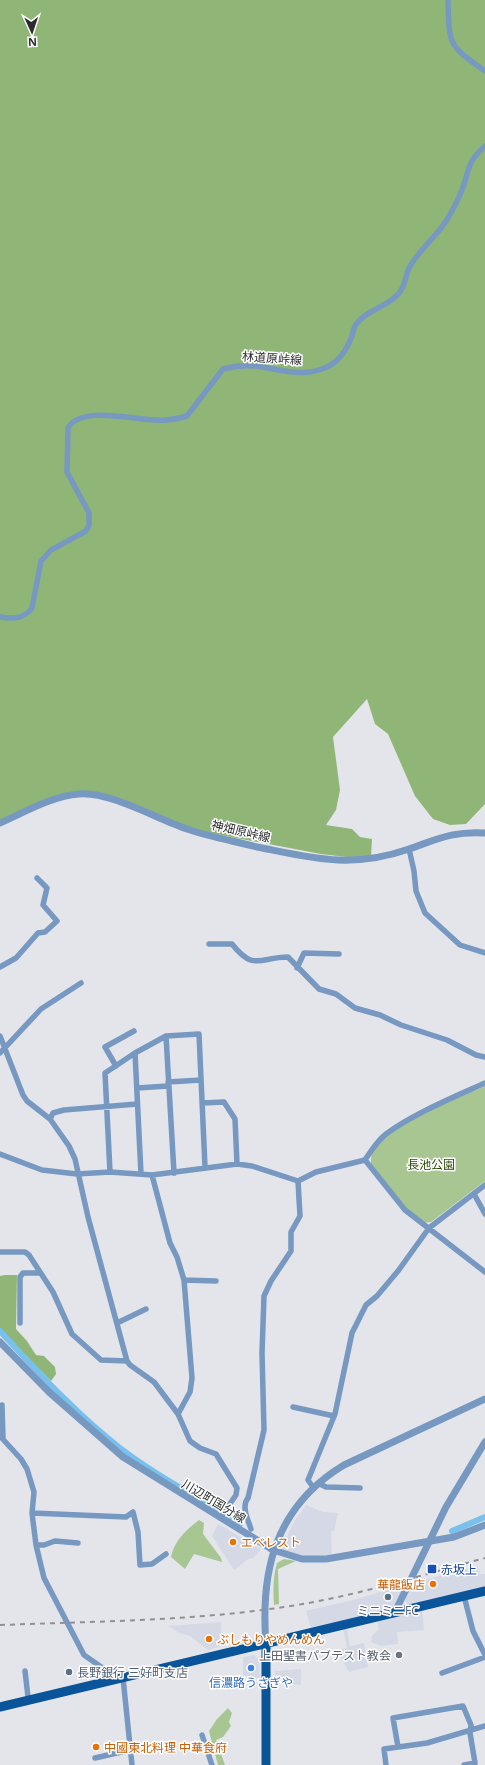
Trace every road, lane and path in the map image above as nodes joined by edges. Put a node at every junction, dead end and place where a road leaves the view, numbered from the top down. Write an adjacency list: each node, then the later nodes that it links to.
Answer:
1 (448, 0): 2 (street)
2 (485, 71)
3 (485, 146): 4 (street, 林道原峠線)
4 (0, 617)
5 (0, 823): 7 (street, 神畑原峠線)
6 (485, 833): 7 (street, 神畑原峠線)
7 (409, 849): 10 (street)
8 (38, 878): 12 (street)
9 (209, 944): 13 (street)
10 (485, 953)
11 (339, 954): 13 (street)
12 (0, 966)
13 (297, 968): 21 (street)
14 (80, 983): 18 (street)
15 (134, 1031): 22 (street)
16 (0, 1036): 18 (street)
17 (166, 1036): 20 (street); 23 (street); 25 (street)
18 (4, 1047): 19 (street); 30 (street)
19 (0, 1053)
20 (135, 1053): 22 (street); 26 (street)
21 (485, 1057)
22 (116, 1066): 29 (street)
23 (201, 1080): 25 (street); 27 (street)
24 (485, 1082): 32 (street)
25 (168, 1084): 26 (street); 36 (street)
26 (137, 1088): 28 (street)
27 (202, 1103): 33 (street); 34 (street)
28 (137, 1104): 29 (street); 38 (street)
29 (106, 1106): 30 (street); 35 (street)
30 (50, 1119): 37 (street)
31 (0, 1154): 37 (street)
32 (365, 1160): 40 (street); 44 (street)
33 (237, 1164): 34 (street); 40 (street)
34 (205, 1167): 36 (street)
35 (110, 1172): 37 (street); 38 (street)
36 (174, 1173): 39 (street)
37 (77, 1174): 52 (street)
38 (141, 1174): 39 (street)
39 (152, 1175): 48 (street)
40 (298, 1180): 65 (street)
41 (485, 1185): 42 (street)
42 (474, 1194): 43 (street); 44 (street)
43 (485, 1214)
44 (429, 1228): 47 (street); 59 (street)
45 (0, 1252): 46 (street)
46 (40, 1272): 51 (street); 54 (street)
47 (485, 1272)
48 (184, 1280): 49 (street); 58 (street)
49 (216, 1281)
50 (146, 1309): 52 (street)
51 (20, 1323)
52 (117, 1323): 54 (street)
53 (0, 1342): 67 (street, 川辺町国分線)
54 (127, 1361): 58 (street)
55 (485, 1399): 62 (street)
56 (2, 1405): 60 (street)
57 (293, 1407): 59 (street)
58 (178, 1414): 64 (street)
59 (334, 1416): 62 (street)
60 (1, 1437): 66 (street)
61 (485, 1442): 70 (street)
62 (316, 1485): 63 (street); 73 (street)
63 (360, 1488)
64 (236, 1495): 65 (street); 67 (street)
65 (246, 1501): 69 (street)
66 (32, 1513): 72 (street); 74 (street)
67 (220, 1518): 73 (street, 川辺町国分線)
68 (485, 1525): 70 (street, 川辺町国分線)
69 (251, 1529)
70 (428, 1542): 73 (street, 川辺町国分線); 77 (street)
71 (78, 1543): 72 (street)
72 (36, 1545): 83 (street)
73 (273, 1550): 78 (street)
74 (166, 1554)
75 (485, 1591): 76 (main road)
76 (464, 1596): 77 (main road); 79 (street)
77 (395, 1612): 78 (main road)
78 (266, 1644): 82 (main road); 94 (main road)
79 (485, 1656): 81 (street)
80 (25, 1671): 84 (street)
81 (442, 1673)
82 (123, 1678): 83 (main road); 90 (street)
83 (108, 1681): 84 (main road)
84 (27, 1701): 85 (main road)
85 (0, 1707)
86 (485, 1726): 87 (street)
87 (472, 1729): 89 (street); 89 (street); 96 (street)
88 (202, 1735): 93 (street)
89 (398, 1747): 95 (street)
90 (130, 1750): 91 (street); 92 (street)
91 (95, 1758)
92 (132, 1765)
93 (212, 1765)
94 (266, 1765)
95 (386, 1765)
96 (464, 1765)

